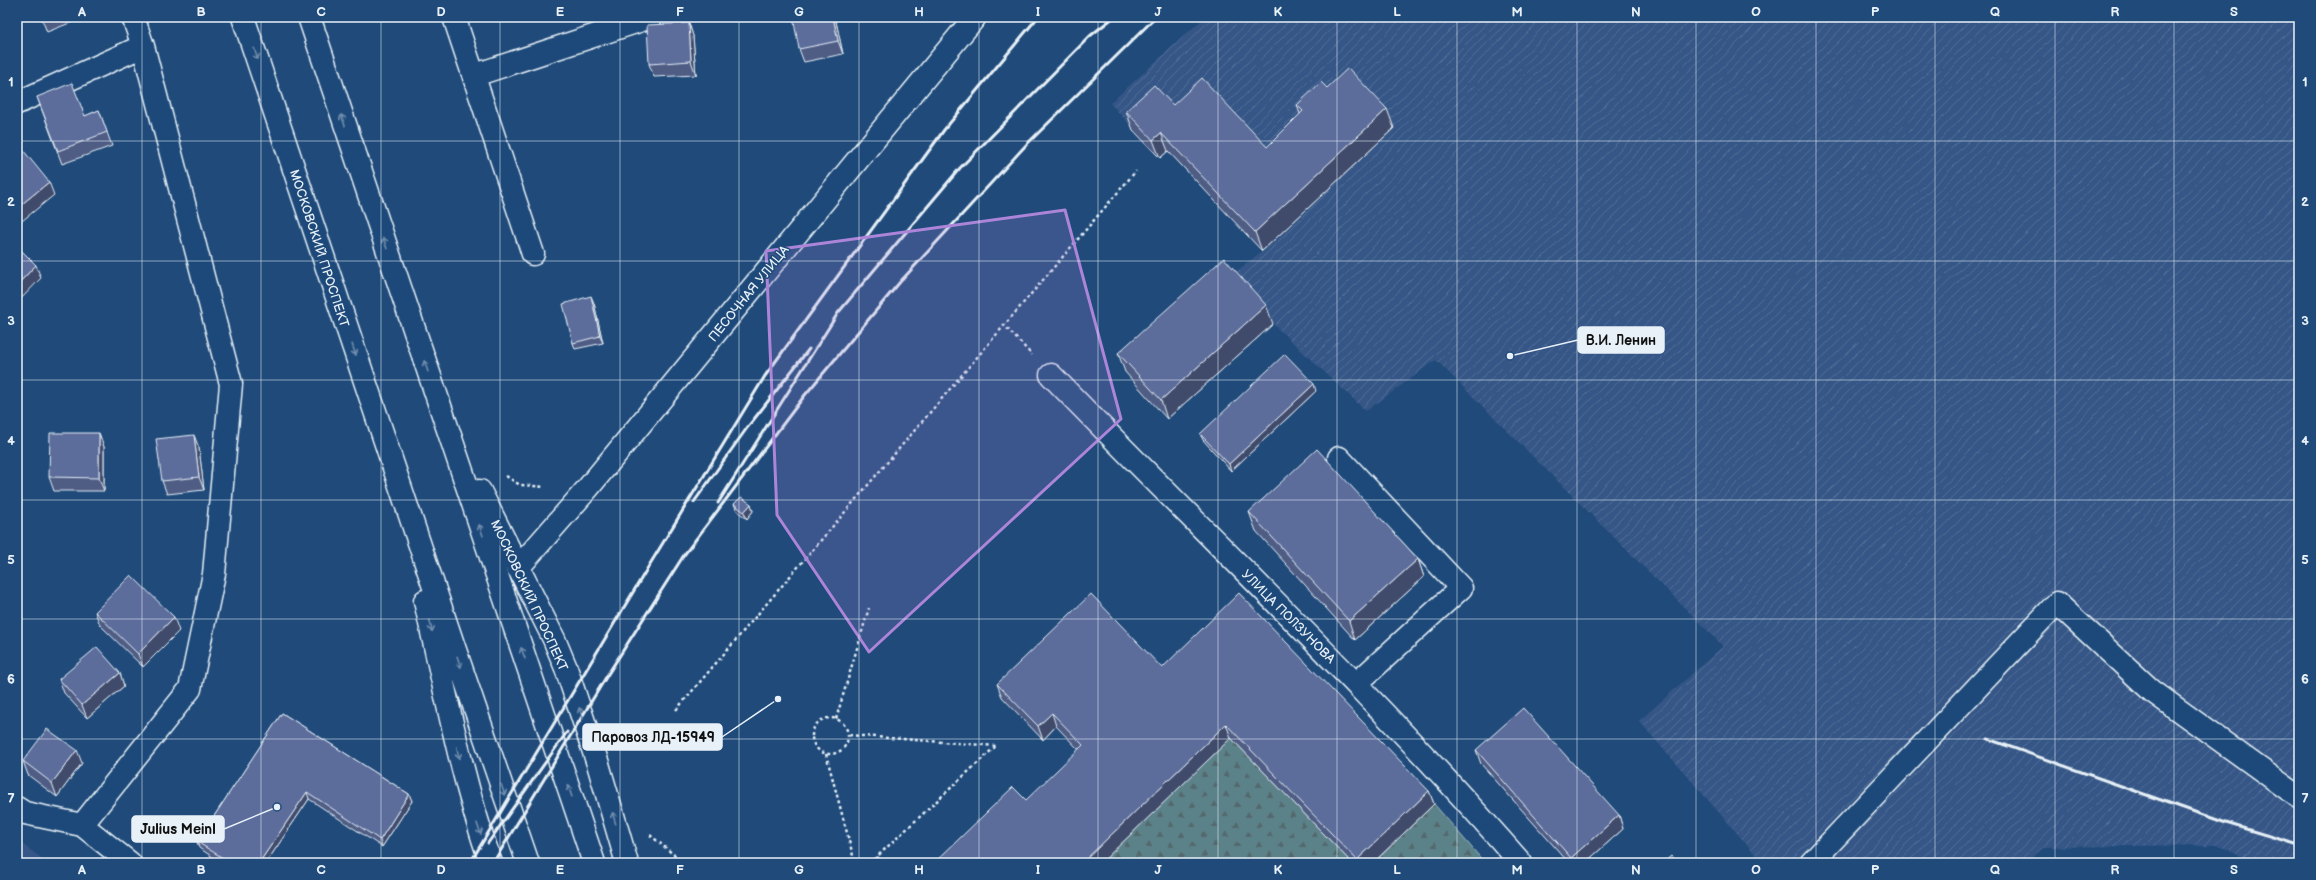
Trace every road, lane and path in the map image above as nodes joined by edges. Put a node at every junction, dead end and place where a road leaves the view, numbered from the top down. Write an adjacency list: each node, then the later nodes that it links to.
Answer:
1 (133, 17): 7 (street)
2 (243, 17): 16 (street, МОСКОВСКИЙ ПРОСПЕКТ, one-way to 16)
3 (309, 17): 14 (street, МОСКОВСКИЙ ПРОСПЕКТ, one-way to 3)
4 (454, 17): 8 (street)
5 (651, 17): 8 (street)
6 (975, 17): 17 (street, ПЕСОЧНАЯ УЛИЦА)
7 (143, 46): 9 (street); 26 (street)
8 (475, 75): 11 (street)
9 (17, 103)
10 (1136, 171): 12 (path)
11 (533, 254)
12 (1003, 324): 13 (path); 20 (path)
13 (1051, 375): 19 (street, УЛИЦА ПОЛЗУНОВА)
14 (438, 403): 17 (street, МОСКОВСКИЙ ПРОСПЕКТ); 27 (street, МОСКОВСКИЙ ПРОСПЕКТ, one-way to 14)
15 (1339, 458): 19 (street)
16 (398, 479): 31 (street, МОСКОВСКИЙ ПРОСПЕКТ, one-way to 31); 32 (street, МОСКОВСКИЙ ПРОСПЕКТ, one-way to 32)
17 (518, 568): 29 (street, МОСКОВСКИЙ ПРОСПЕКТ, one-way to 17)
18 (869, 608): 21 (path)
19 (1356, 684): 37 (street, УЛИЦА ПОЛЗУНОВА)
20 (676, 710)
21 (836, 719): 22 (path); 23 (path)
22 (849, 735): 23 (path); 28 (path)
23 (826, 754): 34 (path)
24 (2299, 797): 38 (street)
25 (17, 808): 26 (street)
26 (82, 825): 30 (street)
27 (582, 828): 29 (street); 33 (street, МОСКОВСКИЙ ПРОСПЕКТ)
28 (877, 857): 35 (path); 36 (path)
29 (630, 860)
30 (130, 863)
31 (491, 863)
32 (528, 863)
33 (594, 863)
34 (855, 863)
35 (870, 863)
36 (883, 863)
37 (1521, 863)
38 (1811, 863)

